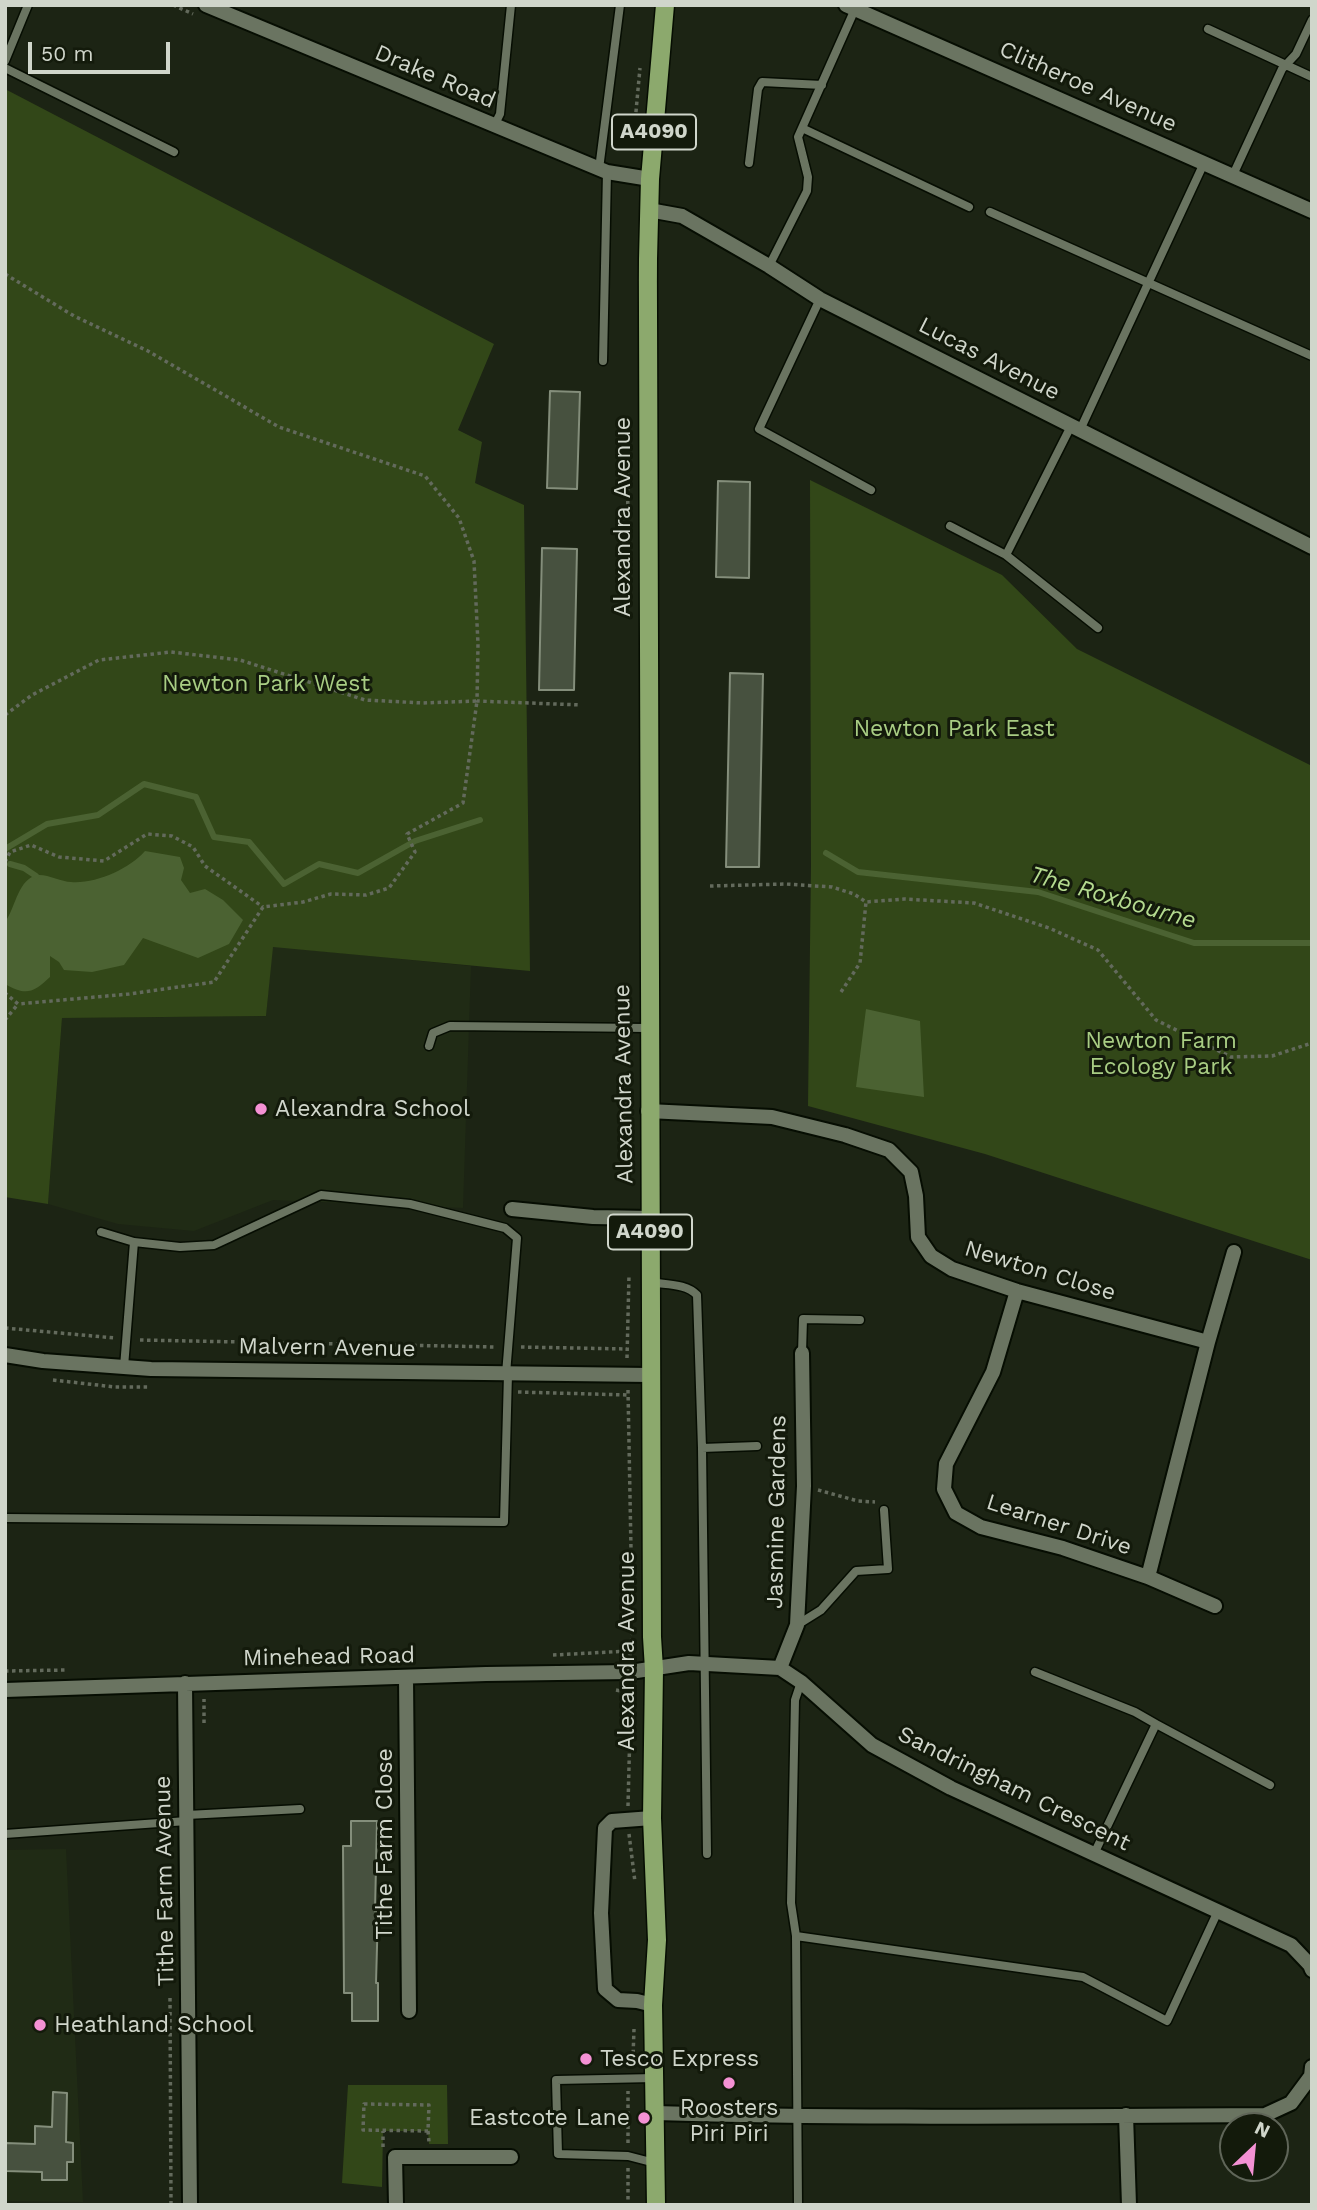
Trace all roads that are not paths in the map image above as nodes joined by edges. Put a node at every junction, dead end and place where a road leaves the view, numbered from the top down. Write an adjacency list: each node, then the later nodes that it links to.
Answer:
1 (28, 5): 9 (lane)
2 (206, 5): 14 (street, Drake Road)
3 (511, 5): 14 (lane)
4 (620, 5): 19 (lane)
5 (665, 5): 21 (main road, Alexandra Avenue / A4090)
6 (851, 7): 13 (lane); 18 (street, Clitheroe Avenue)
7 (1312, 20): 10 (lane)
8 (1208, 29): 10 (lane)
9 (5, 61)
10 (1286, 65): 12 (lane); 20 (lane)
11 (5, 68): 16 (lane)
12 (1312, 77)
13 (822, 85): 15 (lane); 17 (lane)
14 (494, 126): 19 (street, Drake Road)
15 (802, 128): 22 (lane); 26 (lane)
16 (174, 152)
17 (749, 163)
18 (1204, 163): 20 (street, Clitheroe Avenue); 27 (lane)
19 (603, 171): 21 (street, Drake Road); 30 (lane)
20 (1233, 175): 24 (street, Clitheroe Avenue)
21 (650, 179): 23 (main road, Alexandra Avenue / A4090)
22 (969, 206)
23 (649, 210): 26 (street, Lucas Avenue); 37 (main road, Alexandra Avenue / A4090)
24 (1312, 211)
25 (990, 212): 27 (lane)
26 (769, 266): 28 (street, Lucas Avenue)
27 (1149, 283): 29 (lane); 31 (lane)
28 (820, 299): 31 (street, Lucas Avenue); 32 (lane)
29 (1312, 356)
30 (603, 361)
31 (1075, 428): 34 (street, Lucas Avenue); 35 (lane)
32 (871, 490)
33 (950, 526): 35 (lane)
34 (1312, 547)
35 (1006, 555): 36 (lane)
36 (1098, 628)
37 (647, 1028): 38 (lane); 39 (main road, Alexandra Avenue / A4090)
38 (429, 1046)
39 (648, 1111): 41 (main road, Alexandra Avenue / A4090); 46 (street, Newton Close)
40 (512, 1209): 41 (street)
41 (650, 1218): 45 (main road, Alexandra Avenue / A4090)
42 (101, 1232): 43 (lane)
43 (134, 1242): 51 (lane); 52 (lane)
44 (1234, 1252): 48 (street)
45 (650, 1283): 53 (main road, Alexandra Avenue / A4090); 55 (lane)
46 (1017, 1291): 48 (street, Newton Close); 58 (street, Learner Drive)
47 (860, 1320): 49 (lane)
48 (1208, 1342): 58 (street)
49 (802, 1353): 60 (street, Jasmine Gardens)
50 (5, 1355): 51 (street, Malvern Avenue)
51 (124, 1367): 52 (street, Malvern Avenue)
52 (507, 1374): 53 (street, Malvern Avenue); 57 (lane)
53 (650, 1375): 63 (main road, Alexandra Avenue / A4090)
54 (757, 1447): 55 (lane)
55 (702, 1448): 61 (lane)
56 (884, 1510): 60 (lane)
57 (5, 1518)
58 (1148, 1577): 59 (street, Learner Drive)
59 (1215, 1606)
60 (797, 1625): 62 (street, Jasmine Gardens)
61 (705, 1664): 62 (street); 63 (street); 75 (lane)
62 (780, 1668): 66 (street, Sandringham Crescent)
63 (654, 1669): 65 (street, Minehead Road); 73 (main road, Alexandra Avenue / A4090)
64 (1035, 1672): 69 (lane)
65 (407, 1677): 67 (street, Minehead Road); 81 (street, Tithe Farm Close)
66 (801, 1682): 76 (street, Sandringham Crescent); 78 (lane)
67 (185, 1683): 68 (street, Minehead Road); 72 (street, Tithe Farm Avenue)
68 (5, 1690)
69 (1156, 1724): 70 (lane); 76 (lane)
70 (1270, 1785)
71 (300, 1809): 72 (lane)
72 (187, 1818): 74 (lane); 89 (street, Tithe Farm Avenue)
73 (652, 1818): 80 (main road, Alexandra Avenue / A4090); 80 (street)
74 (5, 1834)
75 (707, 1854)
76 (1094, 1854): 77 (street, Sandringham Crescent)
77 (1218, 1910): 78 (lane); 79 (street, Sandringham Crescent)
78 (796, 1936): 86 (lane)
79 (1312, 1970)
80 (645, 2003): 83 (main road, Alexandra Avenue / A4090)
81 (409, 2011)
82 (1312, 2067): 85 (street)
83 (655, 2078): 84 (main road, Alexandra Avenue / A4090); 88 (lane)
84 (655, 2113): 86 (street); 88 (main road, Alexandra Avenue / A4090)
85 (1126, 2115): 86 (street); 93 (street)
86 (796, 2117): 92 (lane)
87 (511, 2157): 90 (street)
88 (655, 2163): 91 (main road, Alexandra Avenue / A4090)
89 (190, 2205)
90 (396, 2205)
91 (656, 2205)
92 (798, 2205)
93 (1129, 2205)

